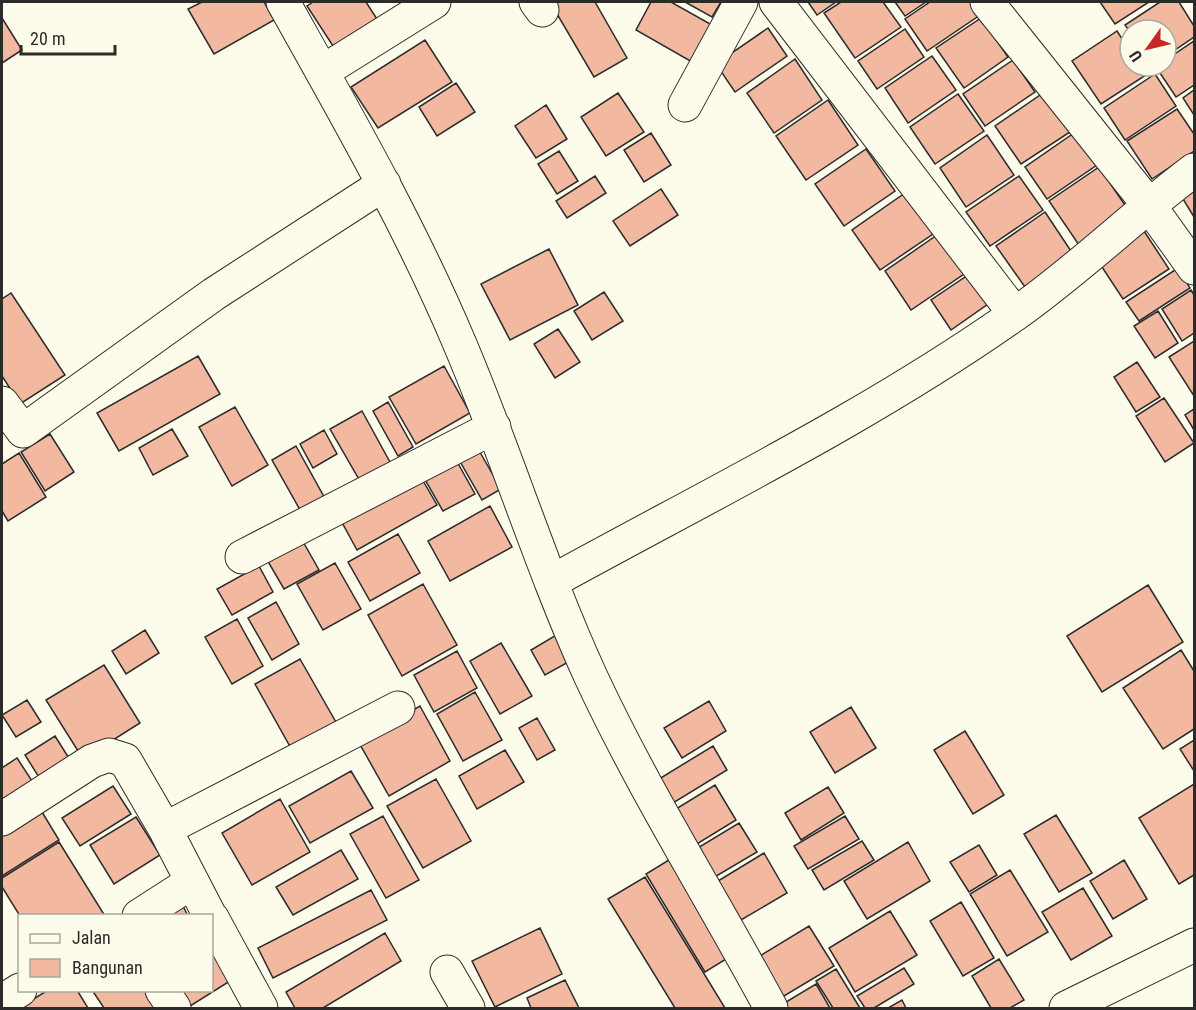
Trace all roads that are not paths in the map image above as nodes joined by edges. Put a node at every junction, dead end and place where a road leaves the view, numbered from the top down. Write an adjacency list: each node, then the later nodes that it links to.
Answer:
1 (283, 2): 6 (street)
2 (434, 2): 6 (street)
3 (741, 2): 7 (street)
4 (776, 2): 12 (street)
5 (987, 2): 10 (street)
6 (322, 72): 9 (street)
7 (685, 105)
8 (1194, 170): 10 (street)
9 (384, 183): 14 (street); 15 (street)
10 (1148, 204): 11 (street); 12 (street)
11 (1194, 268)
12 (1015, 314): 17 (street)
13 (2, 403): 15 (street)
14 (494, 427): 16 (street); 17 (street)
15 (12, 438)
16 (242, 557)
17 (551, 582): 33 (street)
18 (398, 708): 20 (street)
19 (2, 819): 20 (street)
20 (165, 829): 21 (street)
21 (192, 882): 22 (street); 23 (street)
22 (141, 914)
23 (210, 914)
24 (213, 920): 31 (street)
25 (1194, 945): 34 (street)
26 (447, 972): 32 (street)
27 (18, 991): 29 (street)
28 (163, 992): 30 (street)
29 (2, 1001)
30 (174, 1008)
31 (261, 1008)
32 (468, 1008)
33 (771, 1008)
34 (1066, 1008)

